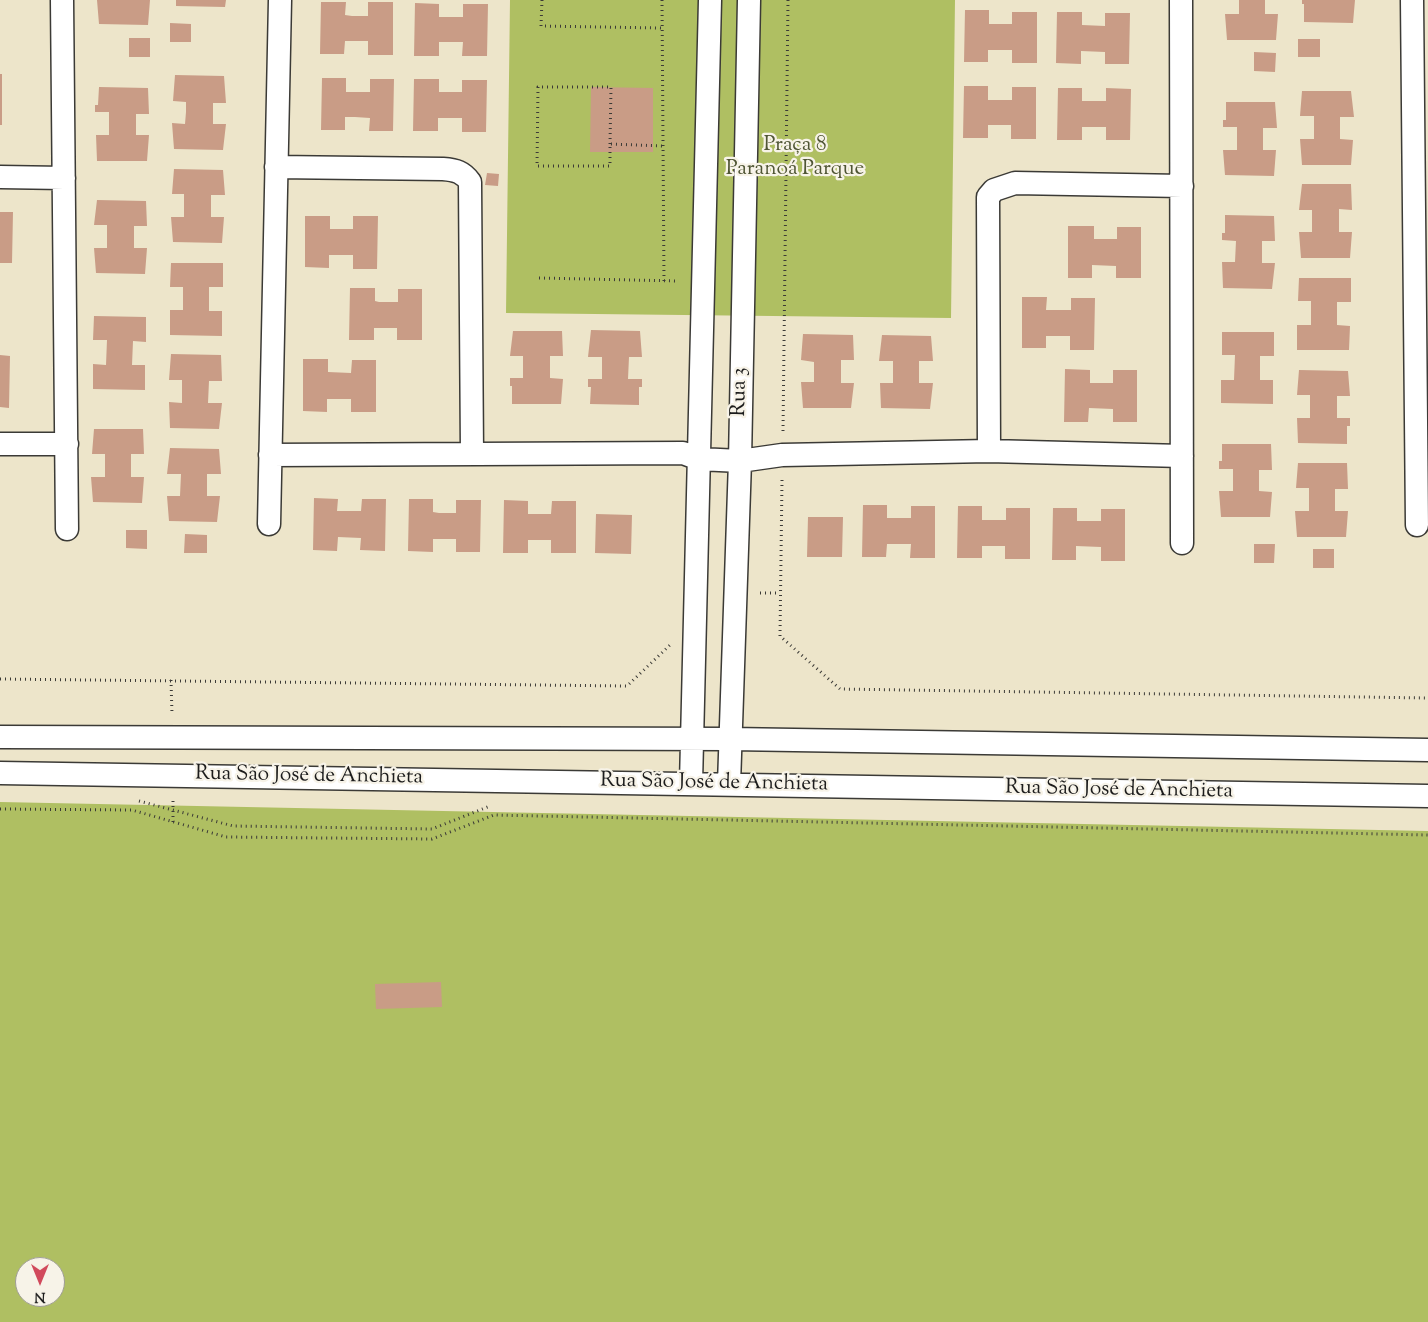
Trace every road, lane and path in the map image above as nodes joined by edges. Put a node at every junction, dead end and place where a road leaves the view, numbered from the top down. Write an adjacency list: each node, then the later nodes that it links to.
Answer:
1 (62, 0): 16 (street)
2 (280, 0): 13 (street)
3 (542, 0): 10 (path)
4 (662, 0): 10 (path)
5 (710, 0): 27 (street, Rua 3)
6 (749, 0): 28 (street, Rua 3)
7 (788, 0): 23 (path)
8 (1181, 0): 17 (street)
9 (1412, 0): 15 (street)
10 (662, 28): 12 (path)
11 (610, 144): 11 (path); 12 (path)
12 (663, 146): 18 (path)
13 (276, 167): 22 (street); 24 (street)
14 (0, 177): 16 (street)
15 (1421, 177): 26 (street)
16 (64, 178): 20 (street)
17 (1182, 186): 21 (street); 25 (street)
18 (664, 281)
19 (0, 444): 20 (street)
20 (67, 444): 31 (street)
21 (989, 451): 23 (street); 25 (street)
22 (472, 454): 24 (street); 27 (street)
23 (782, 455): 28 (street); 36 (path)
24 (270, 456): 29 (street)
25 (1182, 456): 32 (street)
26 (1422, 456): 30 (street)
27 (699, 460): 28 (street); 39 (street, Rua 3)
28 (740, 461): 40 (street, Rua 3)
29 (269, 524)
30 (1417, 525)
31 (68, 529)
32 (1182, 543)
33 (0, 679): 34 (path)
34 (171, 680): 35 (path); 38 (path)
35 (627, 686)
36 (1428, 698)
37 (0, 737): 38 (street, Rua São José de Anchieta)
38 (173, 738): 39 (street, Rua São José de Anchieta)
39 (692, 739): 40 (street, Rua São José de Anchieta); 43 (street, Rua 3)
40 (731, 739): 41 (street, Rua São José de Anchieta); 44 (street, Rua 3)
41 (1428, 750)
42 (0, 774): 43 (street, Rua São José de Anchieta)
43 (691, 783): 44 (street, Rua São José de Anchieta)
44 (729, 784): 45 (street, Rua São José de Anchieta)
45 (1428, 796)
46 (134, 800): 47 (path)
47 (493, 805)
48 (0, 809): 49 (path)
49 (1428, 835)

